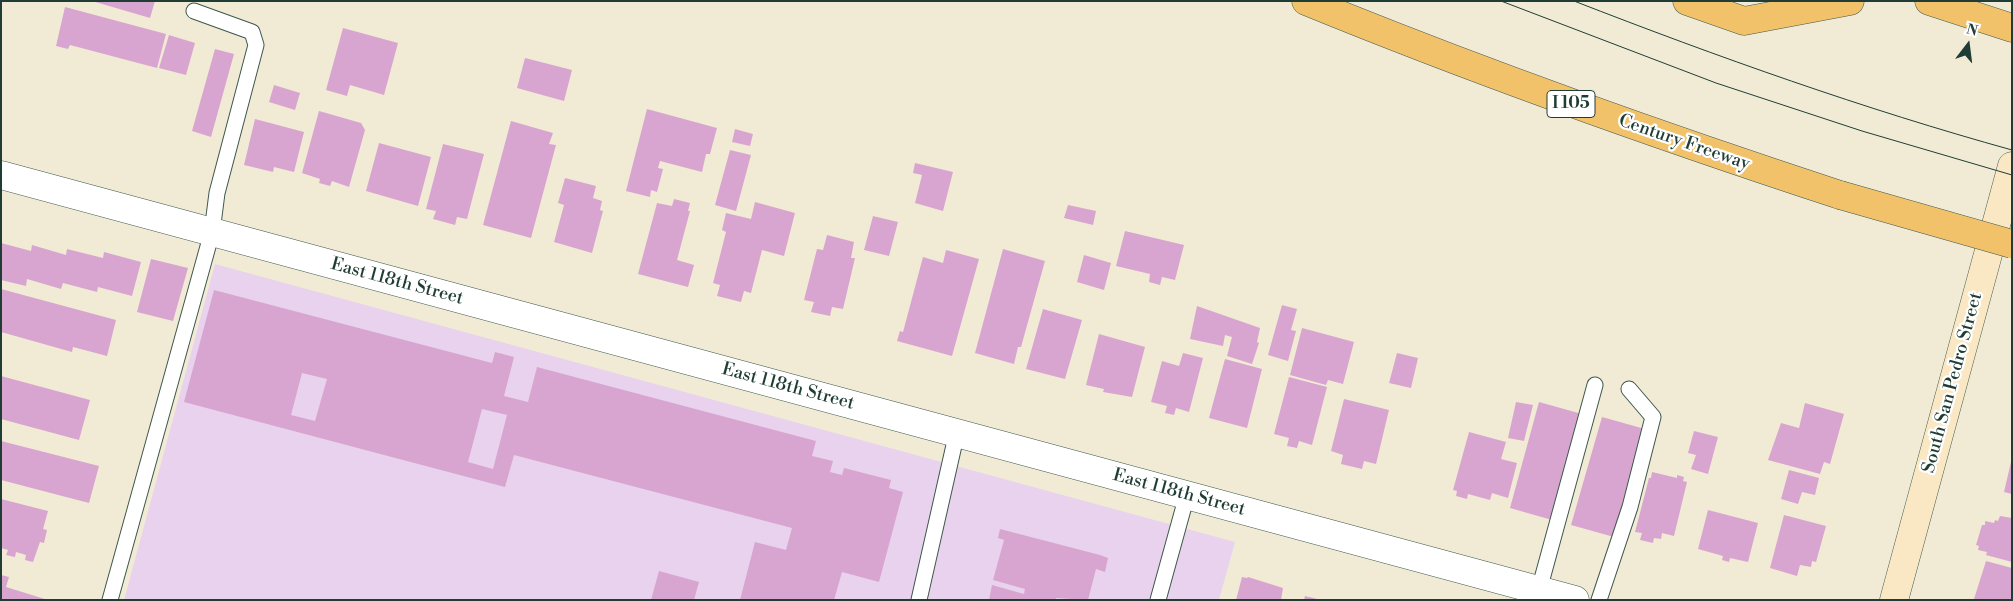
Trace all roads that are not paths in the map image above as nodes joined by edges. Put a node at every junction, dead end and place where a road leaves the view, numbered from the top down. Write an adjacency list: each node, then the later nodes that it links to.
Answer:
1 (1306, 1): 10 (highway, Century Freeway / I 105, bridge)
2 (1687, 1): 3 (highway)
3 (1850, 1)
4 (1929, 1): 6 (highway)
5 (194, 11): 9 (lane)
6 (2012, 28)
7 (2012, 166): 21 (street, South San Pedro Street)
8 (1, 175): 9 (street, East 118th Street)
9 (212, 232): 13 (street, East 118th Street); 16 (lane)
10 (2012, 244)
11 (1595, 385): 15 (lane)
12 (1629, 389): 20 (lane)
13 (957, 432): 14 (street, East 118th Street); 17 (lane)
14 (1187, 495): 15 (street, East 118th Street); 18 (lane)
15 (1539, 590): 19 (street, East 118th Street)
16 (110, 600)
17 (919, 600)
18 (1158, 600)
19 (1575, 600)
20 (1599, 600)
21 (1894, 600)

